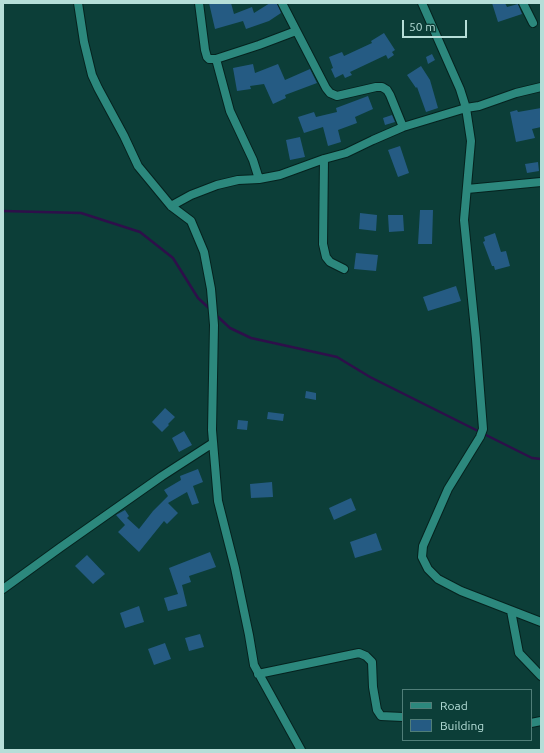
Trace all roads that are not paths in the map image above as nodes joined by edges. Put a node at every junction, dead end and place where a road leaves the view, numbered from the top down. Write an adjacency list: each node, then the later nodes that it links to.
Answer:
1 (78, 3): 16 (street)
2 (199, 3): 8 (street)
3 (282, 3): 7 (street)
4 (422, 3): 10 (street)
5 (523, 3): 6 (street)
6 (533, 23)
7 (296, 31): 8 (street); 11 (street)
8 (216, 58): 13 (street)
9 (541, 86): 10 (street)
10 (466, 108): 11 (street); 15 (street)
11 (403, 127): 12 (street)
12 (324, 159): 13 (street); 17 (street)
13 (259, 179): 16 (street)
14 (541, 182): 15 (street)
15 (467, 189): 20 (street)
16 (172, 206): 18 (street)
17 (344, 269)
18 (213, 443): 19 (street); 22 (street)
19 (3, 589)
20 (511, 611): 21 (street); 23 (street)
21 (541, 622)
22 (258, 674): 24 (street); 25 (street)
23 (541, 676)
24 (402, 717)
25 (301, 750)

